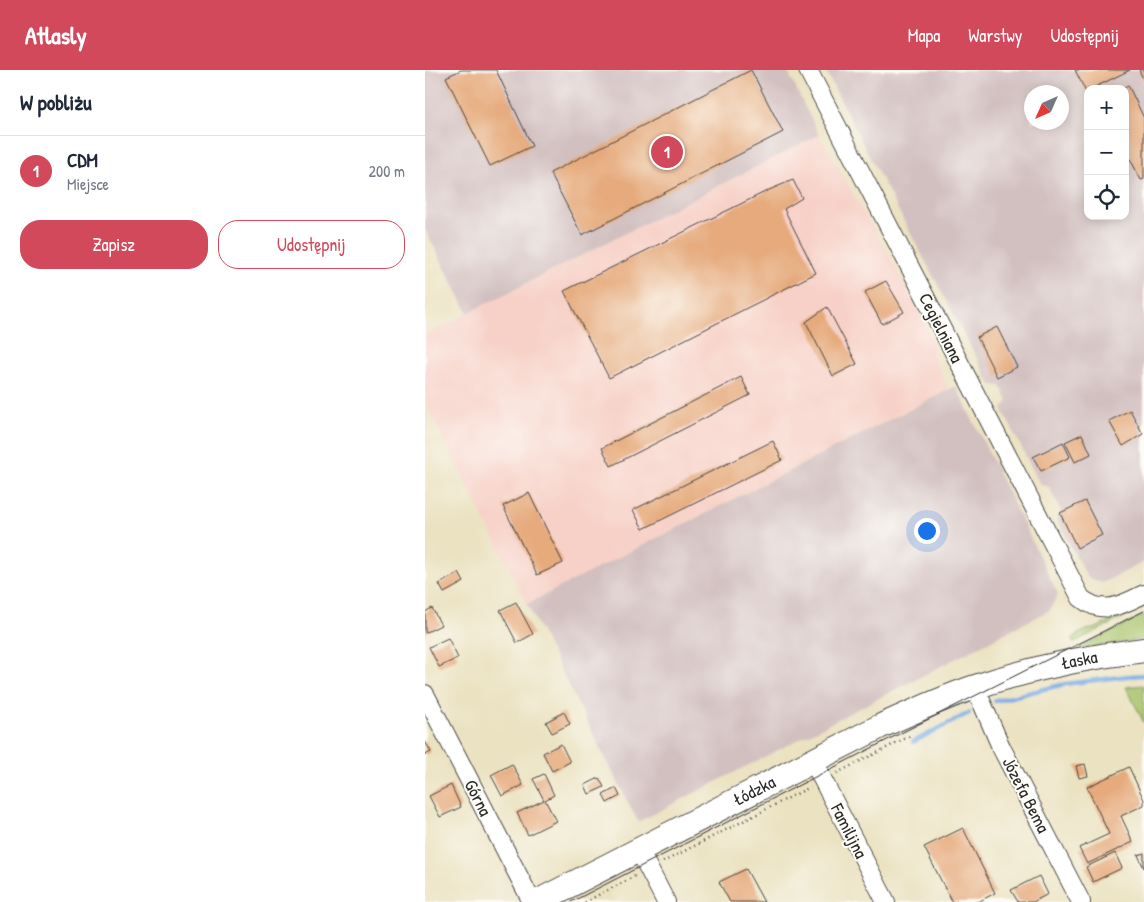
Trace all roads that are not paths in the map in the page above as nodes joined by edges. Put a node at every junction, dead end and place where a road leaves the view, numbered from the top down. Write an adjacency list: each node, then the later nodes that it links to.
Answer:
1 (808, 70): 2 (street, Cegielniana)
2 (1144, 594)
3 (1144, 650): 5 (main road, Łaska)
4 (1144, 664): 5 (main road, Łaska)
5 (1016, 675): 6 (main road, Łaska)
6 (973, 688): 8 (main road, Łódzka); 14 (street, Józefa Bema)
7 (425, 694): 10 (street, Górna)
8 (818, 771): 9 (main road, Łódzka); 13 (street, Familijna)
9 (639, 850): 11 (main road, Łódzka); 12 (street)
10 (532, 902)
11 (537, 902)
12 (666, 902)
13 (885, 902)
14 (1081, 902)

